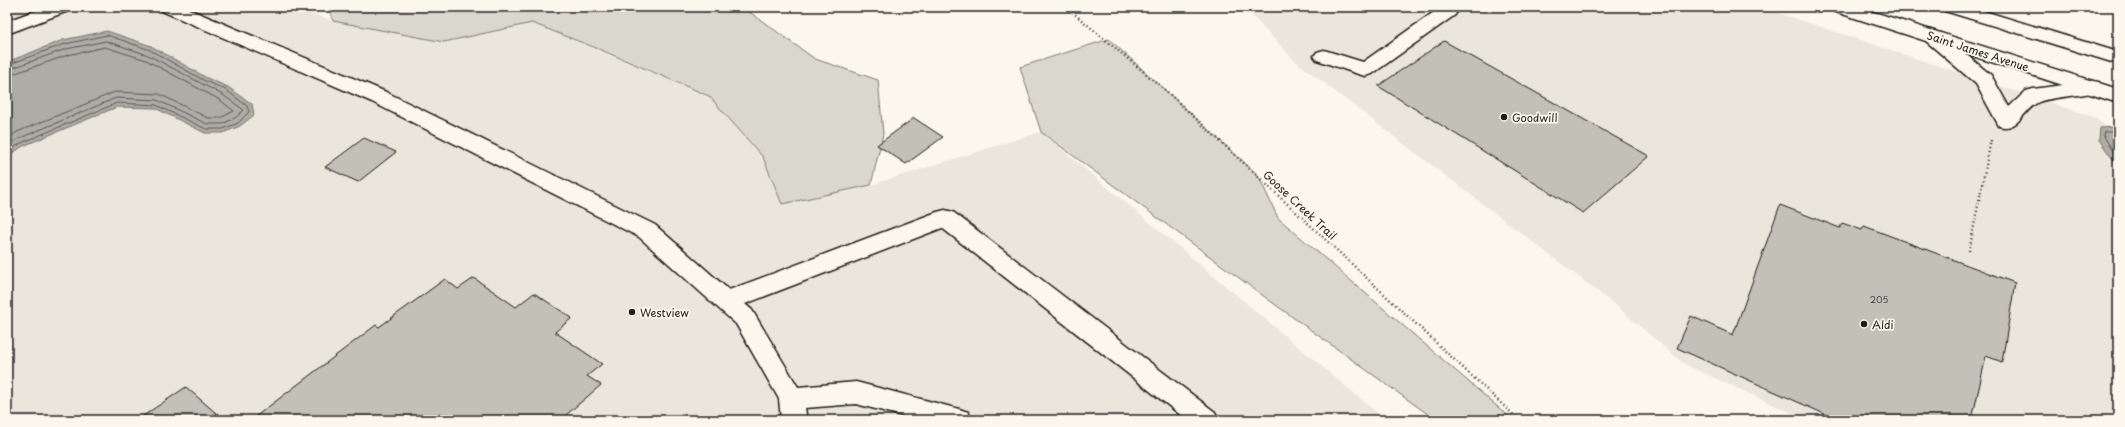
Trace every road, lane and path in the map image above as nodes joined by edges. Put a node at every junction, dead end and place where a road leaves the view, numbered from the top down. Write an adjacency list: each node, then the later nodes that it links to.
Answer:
1 (62, 7): 7 (main road)
2 (168, 7): 15 (main road)
3 (1066, 7): 19 (path, Goose Creek Trail)
4 (1839, 7): 8 (main road, Saint James Avenue)
5 (1951, 7): 10 (main road)
6 (1448, 11): 9 (main road)
7 (7, 28)
8 (1933, 37): 11 (main road, Saint James Avenue); 11 (main road)
9 (1324, 56)
10 (2118, 58)
11 (2092, 87): 12 (main road, Saint James Avenue)
12 (2118, 96)
13 (1991, 137): 14 (path)
14 (1969, 251)
15 (726, 301): 16 (main road); 18 (main road)
16 (792, 409): 17 (main road)
17 (959, 420)
18 (1206, 420)
19 (1519, 420)

